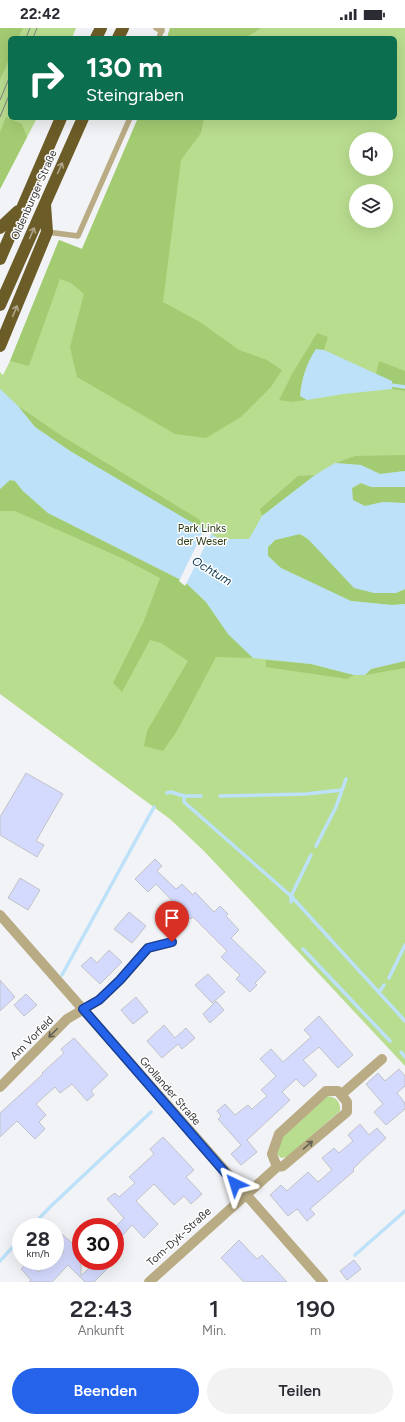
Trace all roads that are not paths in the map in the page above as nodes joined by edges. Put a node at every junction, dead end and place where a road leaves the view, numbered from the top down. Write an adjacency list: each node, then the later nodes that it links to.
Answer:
1 (60, 120): 5 (highway, Oldenburger Straße)
2 (82, 120): 4 (highway, Oldenburger Straße, one-way to 2)
3 (129, 120): 7 (lane)
4 (45, 204): 7 (highway); 9 (highway, Oldenburger Straße, one-way to 4)
5 (23, 206): 6 (highway); 8 (highway, Oldenburger Straße)
6 (0, 228)
7 (47, 232): 10 (highway, one-way to 7)
8 (0, 259)
9 (0, 305)
10 (0, 346)
11 (0, 915): 13 (street, Grollander Straße)
12 (172, 942): 13 (street, Am Vorfeld)
13 (83, 1009): 15 (street, Am Vorfeld, one-way to 15); 18 (street, Grollander Straße)
14 (382, 1059): 16 (street)
15 (0, 1087)
16 (342, 1094): 17 (street, Tom-Dyk-Straße, one-way to 16); 17 (street)
17 (276, 1167): 18 (street, Tom-Dyk-Straße)
18 (245, 1195): 19 (street, Tom-Dyk-Straße); 20 (street, Grollander Straße)
19 (149, 1282)
20 (323, 1282)

